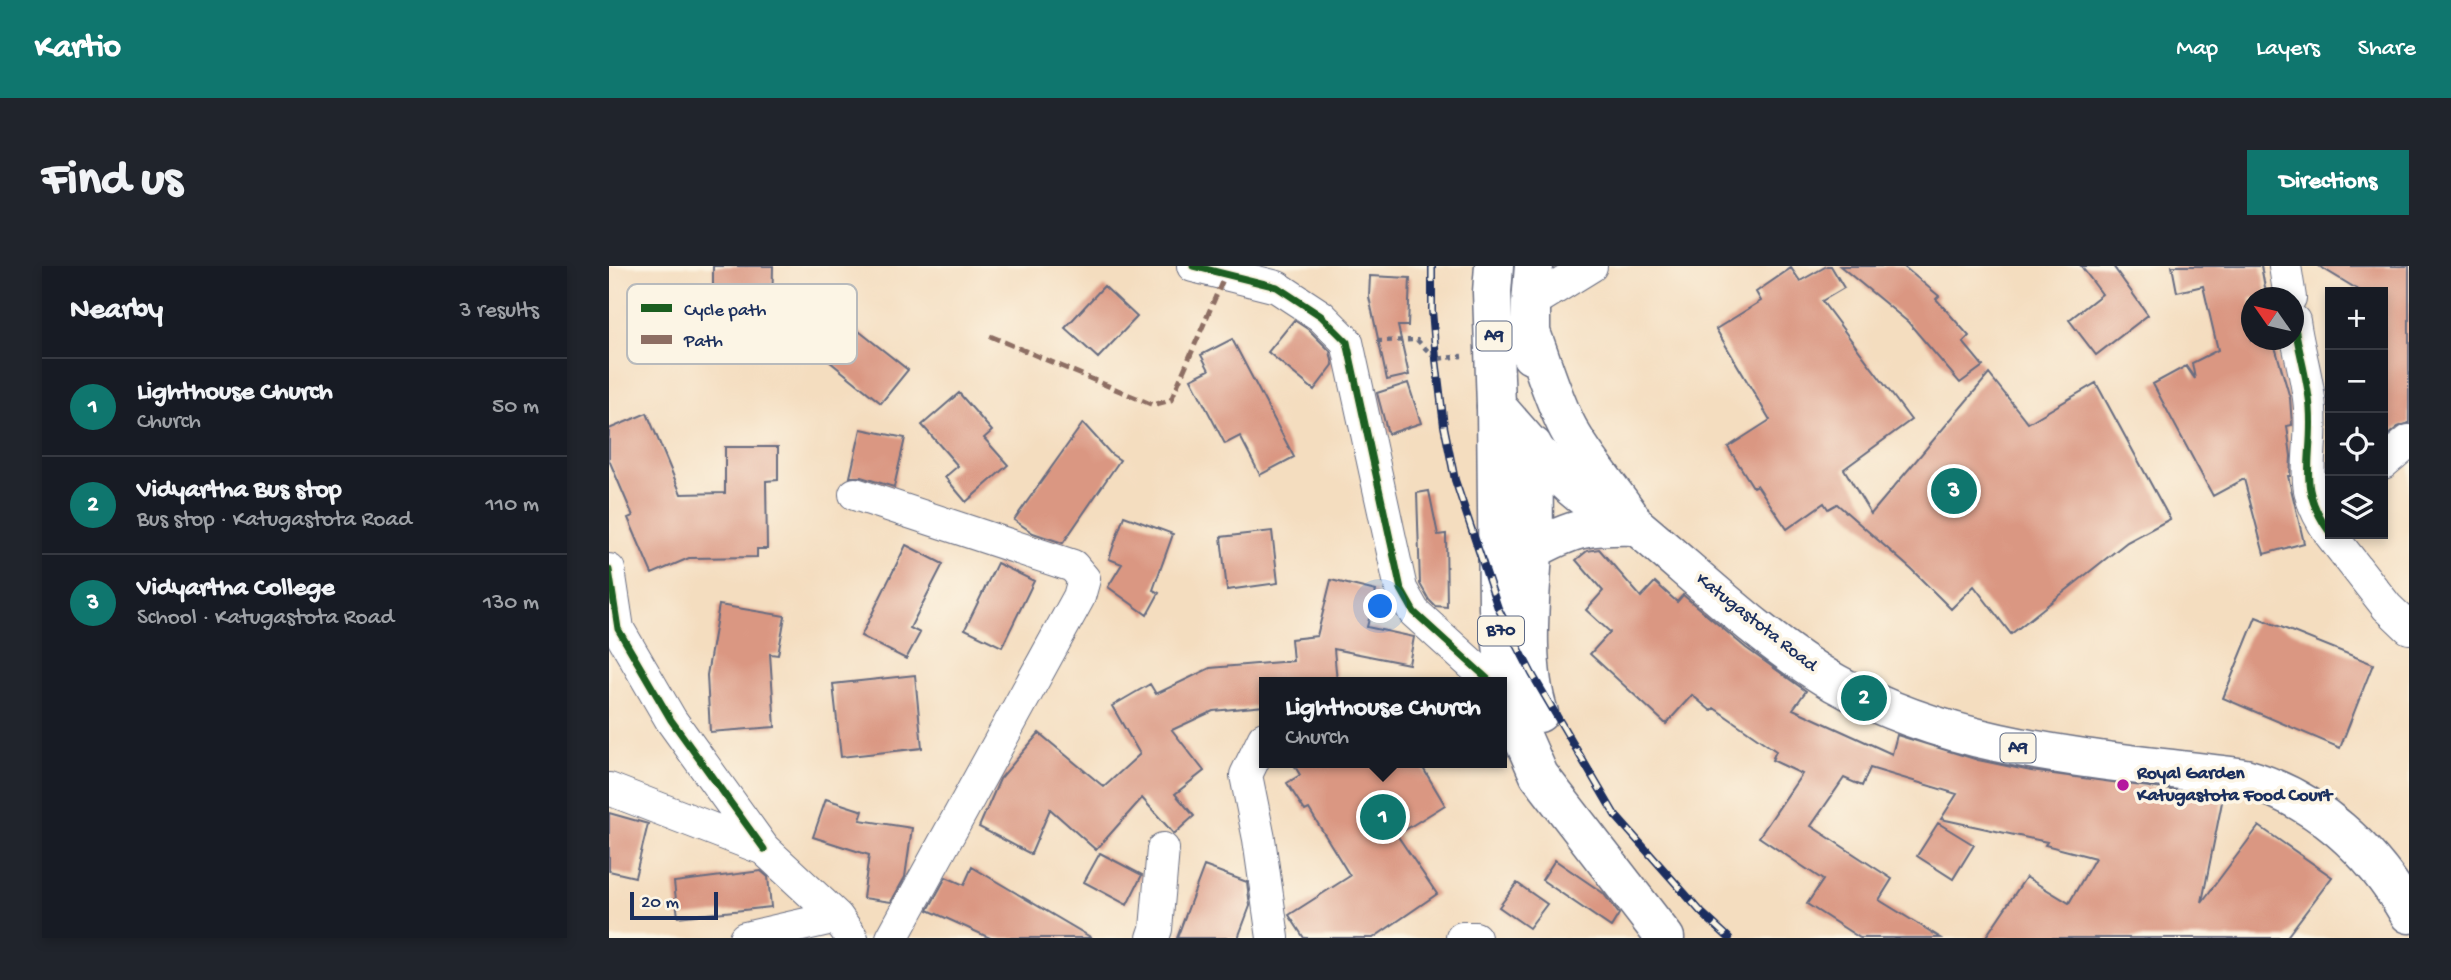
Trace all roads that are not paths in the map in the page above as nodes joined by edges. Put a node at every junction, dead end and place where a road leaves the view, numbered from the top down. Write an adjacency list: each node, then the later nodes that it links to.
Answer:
1 (1193, 266): 5 (street)
2 (1494, 266): 9 (main road, A9)
3 (1591, 266): 7 (street)
4 (2285, 266): 6 (street)
5 (1272, 277): 20 (street)
6 (2288, 287)
7 (1532, 300): 11 (main road); 15 (main road, Katugastota Road / A9)
8 (2299, 350): 14 (street)
9 (1496, 406): 11 (main road, Katugastota Road / A9); 21 (main road, B70)
10 (2409, 441): 12 (street)
11 (1533, 446): 15 (main road, Katugastota Road / A9); 17 (main road, B70)
12 (2388, 459)
13 (855, 494): 31 (street)
14 (2325, 522)
15 (1636, 526): 17 (main road); 28 (main road, Katugastota Road / A9)
16 (2337, 539): 19 (street)
17 (1533, 550): 25 (main road, B70)
18 (609, 570): 26 (street)
19 (2409, 628)
20 (1485, 677)
21 (1500, 677)
22 (1507, 704): 25 (main road, B70)
23 (1259, 748): 33 (street)
24 (609, 789): 26 (street)
25 (1586, 833): 36 (main road, B70)
26 (764, 849): 29 (street)
27 (1163, 849): 32 (street)
28 (2409, 914)
29 (845, 928): 30 (street)
30 (745, 938)
31 (892, 938)
32 (1153, 938)
33 (1273, 938)
34 (1462, 938): 35 (street)
35 (1475, 938)
36 (1665, 938)

